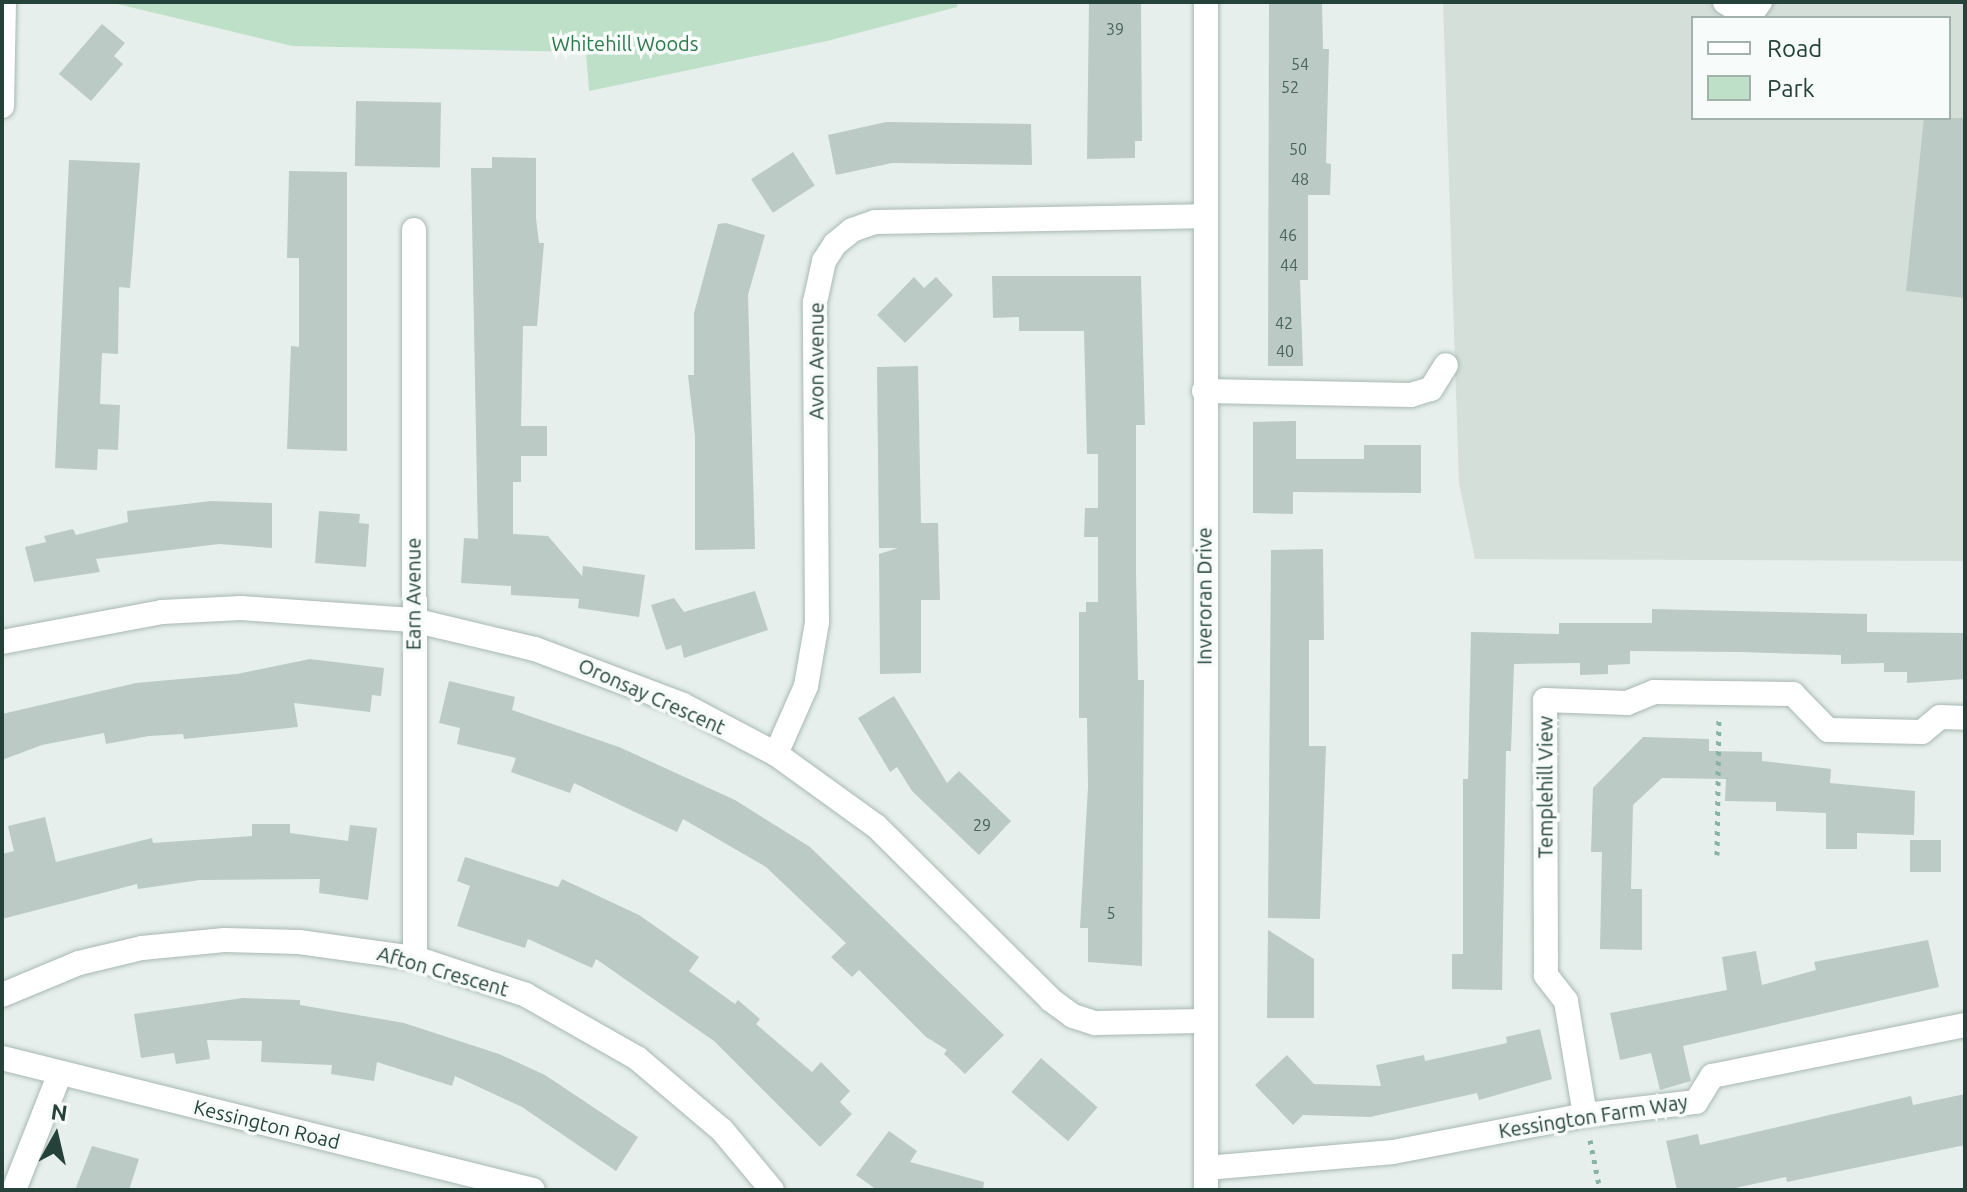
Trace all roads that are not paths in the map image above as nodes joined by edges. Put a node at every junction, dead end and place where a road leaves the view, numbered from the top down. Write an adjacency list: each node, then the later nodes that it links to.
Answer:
1 (4, 2): 5 (street)
2 (1206, 2): 6 (street, Inveroran Drive)
3 (1725, 2): 4 (street)
4 (1747, 16)
5 (2, 106)
6 (1205, 216): 9 (street, Inveroran Drive); 13 (street, Avon Avenue)
7 (414, 230): 10 (street, Earn Avenue)
8 (1446, 365): 9 (street)
9 (1204, 391): 16 (street, Inveroran Drive)
10 (413, 620): 11 (street, Oronsay Crescent); 13 (street, Oronsay Crescent); 14 (street, Earn Avenue)
11 (2, 642)
12 (1965, 718): 20 (street, Templehill View)
13 (776, 754): 16 (street, Oronsay Crescent)
14 (415, 958): 15 (street, Afton Crescent); 24 (street, Afton Crescent)
15 (2, 995)
16 (1204, 1021): 21 (street, Inveroran Drive)
17 (1965, 1025): 20 (street, Kessington Farm Way)
18 (2, 1058): 19 (street, Kessington Road)
19 (60, 1073): 22 (street); 23 (street, Kessington Road)
20 (1585, 1115): 21 (street, Kessington Farm Way)
21 (1206, 1179)
22 (14, 1190)
23 (533, 1190)
24 (772, 1190)

